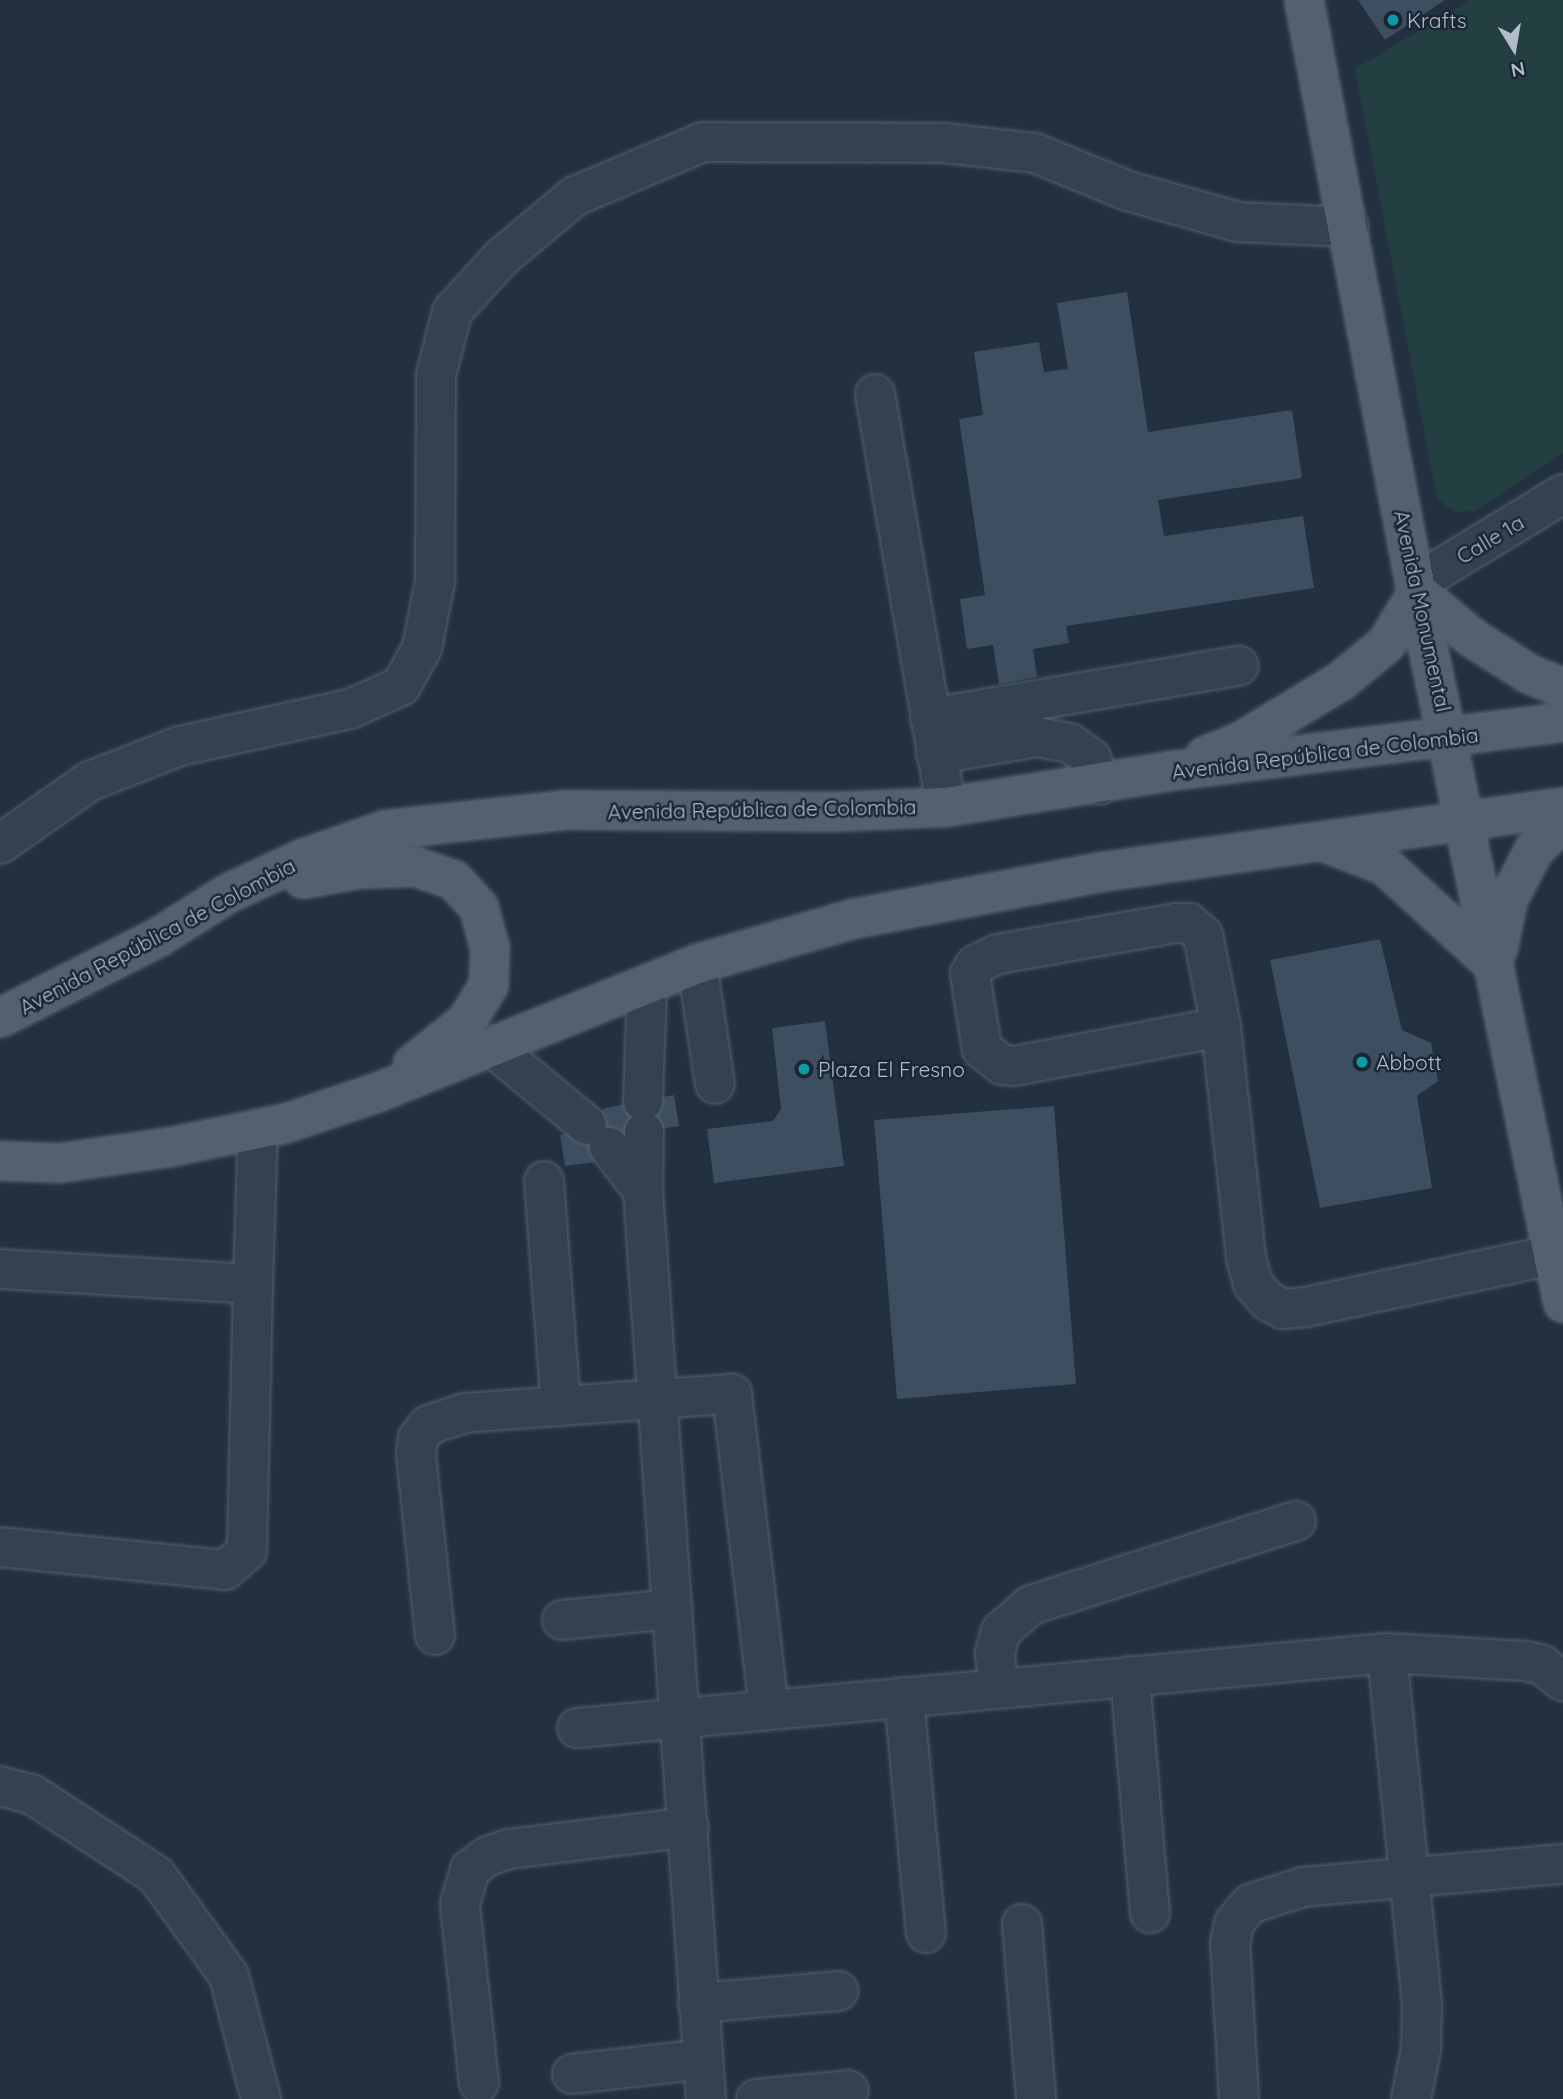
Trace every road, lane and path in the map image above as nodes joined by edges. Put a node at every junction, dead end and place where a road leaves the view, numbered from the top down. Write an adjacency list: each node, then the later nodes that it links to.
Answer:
1 (1304, 0): 2 (main road, Avenida Monumental)
2 (1349, 227): 5 (main road, Avenida Monumental); 18 (street)
3 (875, 394): 9 (street)
4 (1563, 494): 5 (street, Calle 1a)
5 (1417, 588): 7 (main road); 10 (main road, Avenida Monumental); 11 (main road)
6 (1239, 666): 9 (street)
7 (1563, 688)
8 (1563, 722): 10 (main road, Avenida República de Colombia)
9 (933, 736): 12 (street); 13 (street)
10 (1451, 738): 11 (main road, Avenida República de Colombia); 15 (main road, Avenida Monumental)
11 (1171, 771): 12 (main road, Avenida República de Colombia)
12 (1100, 784): 13 (main road, Avenida República de Colombia)
13 (946, 807): 19 (main road, Avenida República de Colombia)
14 (1563, 807): 15 (main road)
15 (1465, 820): 17 (main road); 21 (main road, Avenida Monumental)
16 (1563, 822): 21 (main road)
17 (1321, 841): 20 (main road); 21 (main road)
18 (0, 844)
19 (229, 893): 23 (main road, Avenida República de Colombia); 27 (main road)
20 (697, 964): 22 (main road); 26 (street)
21 (1494, 965): 32 (main road, Avenida Monumental)
22 (647, 985): 25 (main road); 31 (street)
23 (0, 1018)
24 (1221, 1027): 24 (street); 32 (street)
25 (491, 1046): 27 (main road); 31 (street)
26 (715, 1084)
27 (379, 1092): 28 (main road)
28 (258, 1129): 29 (main road); 34 (street)
29 (0, 1161)
30 (544, 1181): 37 (street)
31 (643, 1191): 36 (street)
32 (1553, 1255): 35 (main road, Avenida Monumental)
33 (0, 1269): 34 (street)
34 (253, 1284): 39 (street)
35 (1563, 1303)
36 (657, 1398): 37 (street); 40 (street); 48 (street)
37 (561, 1406): 42 (street)
38 (1296, 1521): 46 (street)
39 (0, 1547)
40 (672, 1609): 41 (street); 49 (street)
41 (562, 1620)
42 (436, 1635)
43 (1387, 1653): 44 (street); 45 (street); 54 (street)
44 (1130, 1676): 46 (street); 55 (street)
45 (1563, 1681)
46 (999, 1688): 47 (street)
47 (905, 1697): 48 (street); 57 (street)
48 (769, 1710): 49 (street)
49 (680, 1718): 50 (street); 52 (street)
50 (577, 1728)
51 (0, 1786): 64 (street)
52 (689, 1828): 59 (street); 62 (street)
53 (1563, 1864): 54 (street)
54 (1410, 1878): 68 (street); 69 (street)
55 (1150, 1913)
56 (1022, 1924): 67 (street)
57 (926, 1933)
58 (838, 1991): 59 (street)
59 (698, 2003): 60 (street)
60 (703, 2059): 61 (street); 65 (street)
61 (572, 2074)
62 (479, 2083)
63 (849, 2090): 66 (street)
64 (261, 2099)
65 (706, 2099)
66 (756, 2099)
67 (1037, 2099)
68 (1239, 2099)
69 (1411, 2099)

